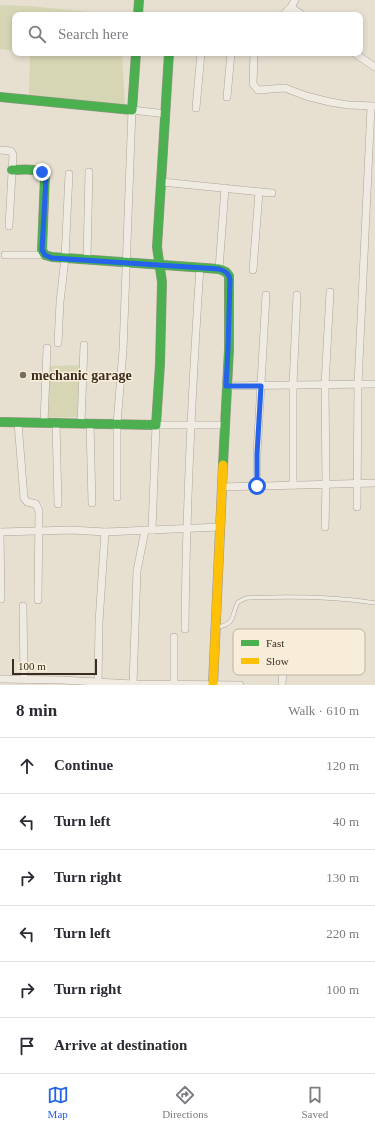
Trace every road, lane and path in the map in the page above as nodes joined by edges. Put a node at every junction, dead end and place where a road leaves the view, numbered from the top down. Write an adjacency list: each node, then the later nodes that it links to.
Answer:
1 (140, 0): 4 (street)
2 (295, 0): 3 (street)
3 (291, 7): 5 (street); 6 (street)
4 (138, 12)
5 (286, 12)
6 (298, 12)
7 (136, 56): 18 (street)
8 (169, 56): 19 (street)
9 (201, 56): 17 (street)
10 (231, 56): 15 (street)
11 (254, 56): 16 (street)
12 (358, 56): 13 (street)
13 (375, 66)
14 (0, 97): 18 (street)
15 (227, 97)
16 (373, 106): 28 (street)
17 (196, 108)
18 (132, 110): 19 (street); 35 (street)
19 (166, 114): 24 (street)
20 (0, 150): 21 (street)
21 (12, 170): 30 (street); 32 (street)
22 (89, 172): 34 (street)
23 (69, 174): 33 (street)
24 (162, 182): 25 (street); 36 (street)
25 (225, 188): 26 (street); 38 (street)
26 (259, 192): 27 (street); 39 (street)
27 (272, 193)
28 (367, 205): 29 (street); 46 (street)
29 (375, 206)
30 (9, 226)
31 (6, 255): 32 (street)
32 (45, 255): 33 (street)
33 (65, 258): 34 (street); 43 (street)
34 (87, 259): 35 (street)
35 (125, 263): 36 (street); 57 (street)
36 (160, 264): 37 (street); 58 (street)
37 (200, 268): 38 (street); 59 (street)
38 (219, 269): 50 (street)
39 (253, 270)
40 (330, 292): 49 (street)
41 (266, 295): 51 (street)
42 (297, 295): 48 (street)
43 (58, 343)
44 (84, 345): 56 (street)
45 (47, 348): 54 (street)
46 (358, 384): 47 (street); 49 (street); 63 (street)
47 (375, 384)
48 (293, 385): 49 (street); 51 (street); 64 (street)
49 (325, 385): 62 (street)
50 (226, 386): 51 (street); 60 (street)
51 (261, 386): 65 (street)
52 (0, 422): 53 (street)
53 (18, 423): 54 (street); 74 (street)
54 (44, 423): 55 (street)
55 (56, 423): 56 (street); 69 (street)
56 (85, 423): 57 (street); 68 (street)
57 (117, 424): 58 (street); 67 (street)
58 (156, 425): 59 (street); 75 (street)
59 (190, 425): 60 (street); 73 (street)
60 (225, 425): 66 (street)
61 (375, 483): 63 (street)
62 (326, 484): 63 (street); 64 (street); 72 (street)
63 (358, 484): 70 (street)
64 (293, 485): 65 (street)
65 (257, 486): 66 (street)
66 (222, 487): 71 (street)
67 (117, 497)
68 (92, 503)
69 (58, 504)
70 (357, 507)
71 (220, 527): 73 (street); 82 (street)
72 (325, 528)
73 (186, 529): 75 (street); 83 (street)
74 (38, 530): 76 (street); 77 (street); 79 (street)
75 (148, 530): 77 (street); 91 (street)
76 (0, 532): 78 (street)
77 (105, 532): 90 (street)
78 (0, 599)
79 (38, 600)
80 (375, 603): 82 (lane)
81 (24, 606): 87 (street)
82 (215, 627): 93 (street)
83 (185, 629)
84 (174, 637): 92 (street)
85 (283, 675): 95 (street)
86 (0, 679): 88 (street)
87 (29, 681): 88 (street); 89 (street)
88 (9, 682)
89 (61, 682): 90 (street)
90 (98, 683): 91 (street)
91 (136, 684): 92 (street)
92 (174, 685): 93 (street)
93 (213, 685): 94 (street)
94 (240, 685)
95 (282, 685)

